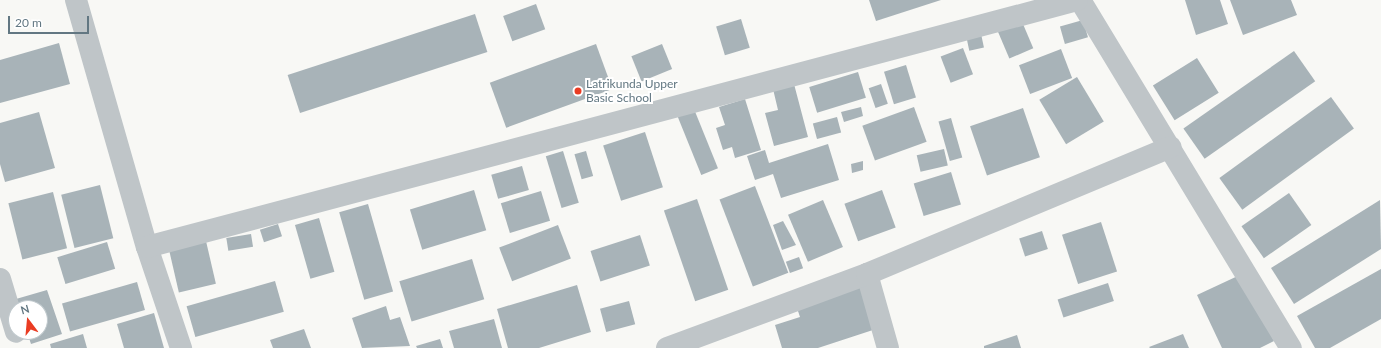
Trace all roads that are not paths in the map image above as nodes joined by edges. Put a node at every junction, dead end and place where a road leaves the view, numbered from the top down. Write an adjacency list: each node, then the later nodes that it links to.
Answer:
1 (76, 0): 5 (street)
2 (1077, 0): 5 (street)
3 (1080, 0): 4 (street)
4 (1171, 147): 6 (street); 12 (street)
5 (147, 247): 9 (street)
6 (867, 274): 10 (street); 11 (street)
7 (0, 279): 8 (street)
8 (8, 306)
9 (181, 348)
10 (667, 348)
11 (888, 348)
12 (1291, 348)

